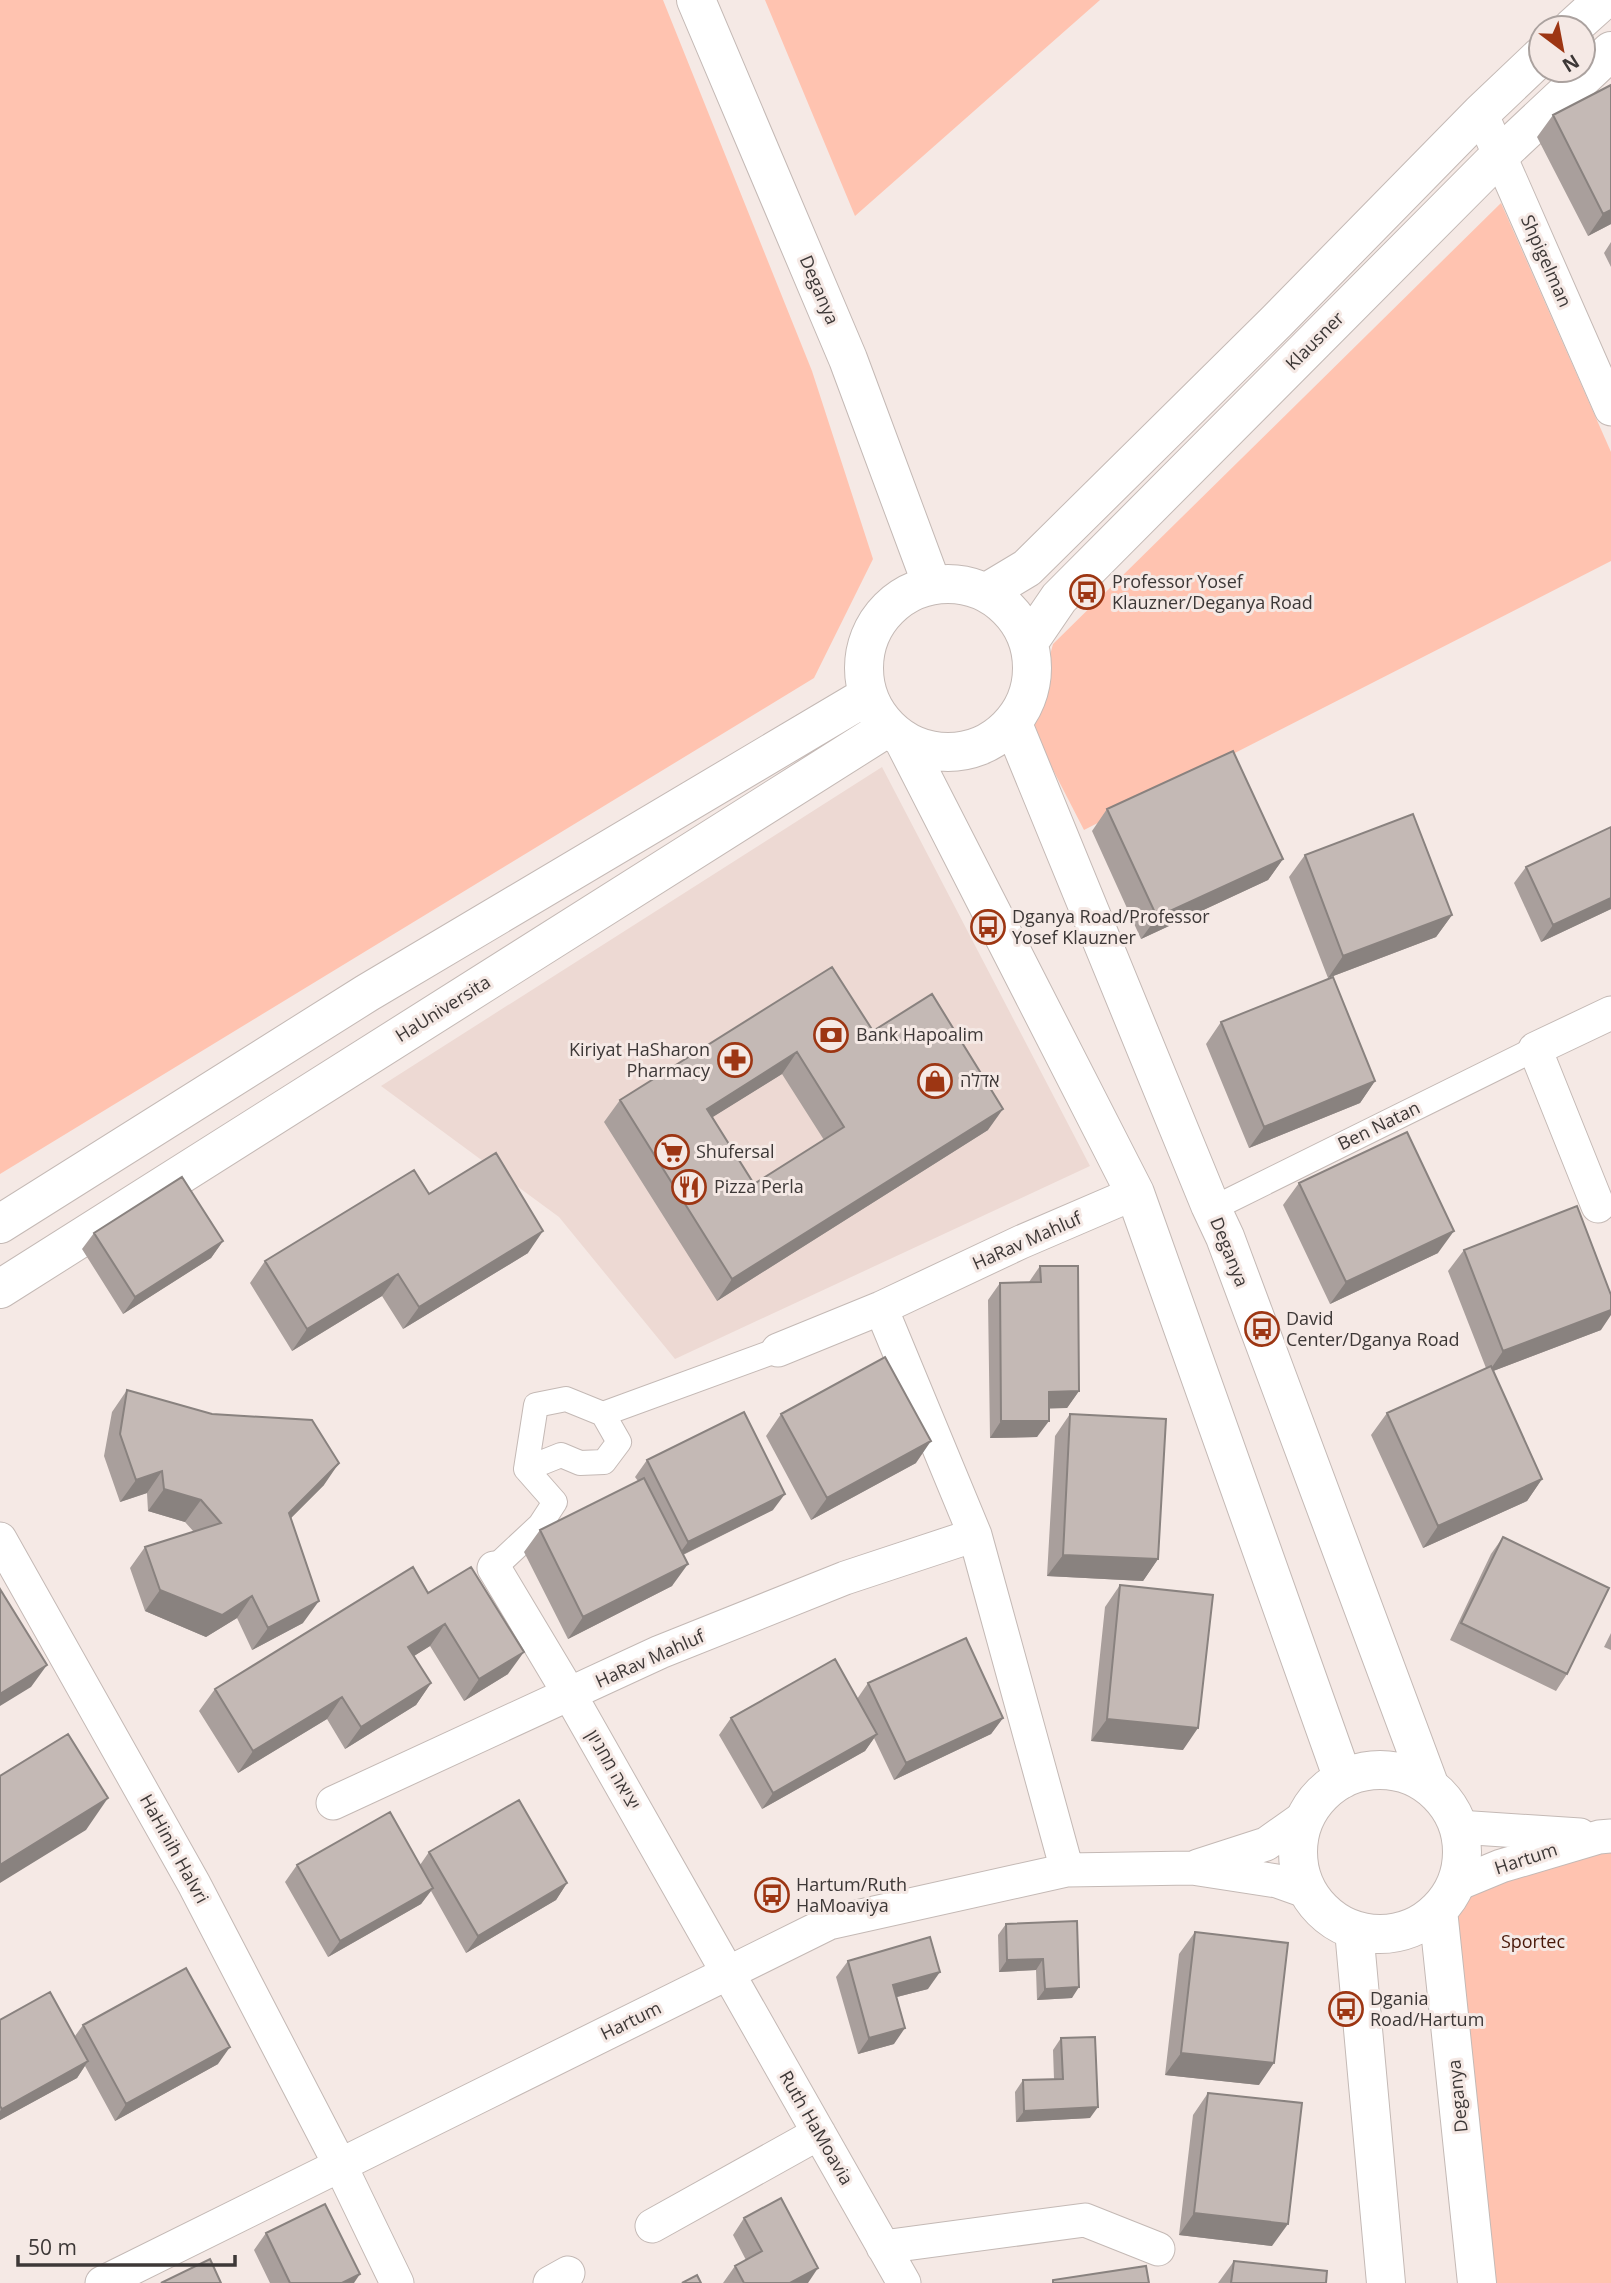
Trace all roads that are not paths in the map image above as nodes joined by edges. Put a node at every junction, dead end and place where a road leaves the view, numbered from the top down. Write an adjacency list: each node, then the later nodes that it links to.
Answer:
1 (696, 0): 9 (street, Deganya)
2 (1603, 0): 3 (street)
3 (1588, 14)
4 (1611, 51): 7 (street, Klausner)
5 (1527, 69): 6 (street)
6 (1481, 113): 7 (street, Shpigelman); 10 (street)
7 (1499, 156): 8 (street, Shpigelman); 11 (street, Klausner)
8 (1611, 409)
9 (932, 585): 10 (street); 12 (street)
10 (987, 592): 11 (street)
11 (1029, 642): 13 (street)
12 (867, 696): 14 (street); 20 (street)
13 (1013, 723): 14 (street); 31 (street, Deganya)
14 (895, 735): 17 (street); 21 (street, HaUniversita)
15 (1611, 1013): 16 (street, Ben Natan)
16 (1535, 1049): 18 (street, Ben Natan); 19 (street)
17 (1135, 1193): 22 (street, HaRav Mahluf); 30 (street)
18 (1222, 1204)
19 (1598, 1206)
20 (0, 1224)
21 (0, 1289)
22 (881, 1308): 23 (street, HaRav Mahluf); 26 (street)
23 (778, 1350): 24 (street)
24 (603, 1414): 25 (street); 25 (street)
25 (526, 1469): 28 (street)
26 (975, 1535): 29 (street, HaRav Mahluf); 37 (street)
27 (0, 1539): 43 (street, HaHinih HaIvri)
28 (494, 1568): 29 (street, יציאה מחניון)
29 (570, 1695): 32 (street, HaRav Mahluf); 41 (street, יציאה מחניון)
30 (1343, 1779): 31 (street); 33 (street)
31 (1430, 1787): 34 (street)
32 (333, 1803)
33 (1307, 1815): 36 (street, Hartum); 38 (street)
34 (1458, 1828): 35 (street, Hartum); 39 (street)
35 (1605, 1836): 39 (street, Hartum)
36 (1192, 1868): 37 (street, Hartum); 38 (street, Hartum)
37 (1066, 1870): 41 (street, Hartum)
38 (1308, 1892): 40 (street)
39 (1446, 1898): 40 (street); 51 (street, Deganya)
40 (1354, 1930): 50 (street)
41 (728, 1973): 42 (street, Ruth HaMoavia); 43 (street, Hartum)
42 (818, 2133): 44 (street); 45 (street, Ruth HaMoavia)
43 (340, 2165): 47 (street, Hartum); 48 (street, HaHinih HaIvri)
44 (652, 2226)
45 (883, 2247): 46 (street); 49 (street, Ruth HaMoavia)
46 (1158, 2249)
47 (102, 2283)
48 (397, 2283)
49 (904, 2283)
50 (1386, 2283)
51 (1477, 2283)

